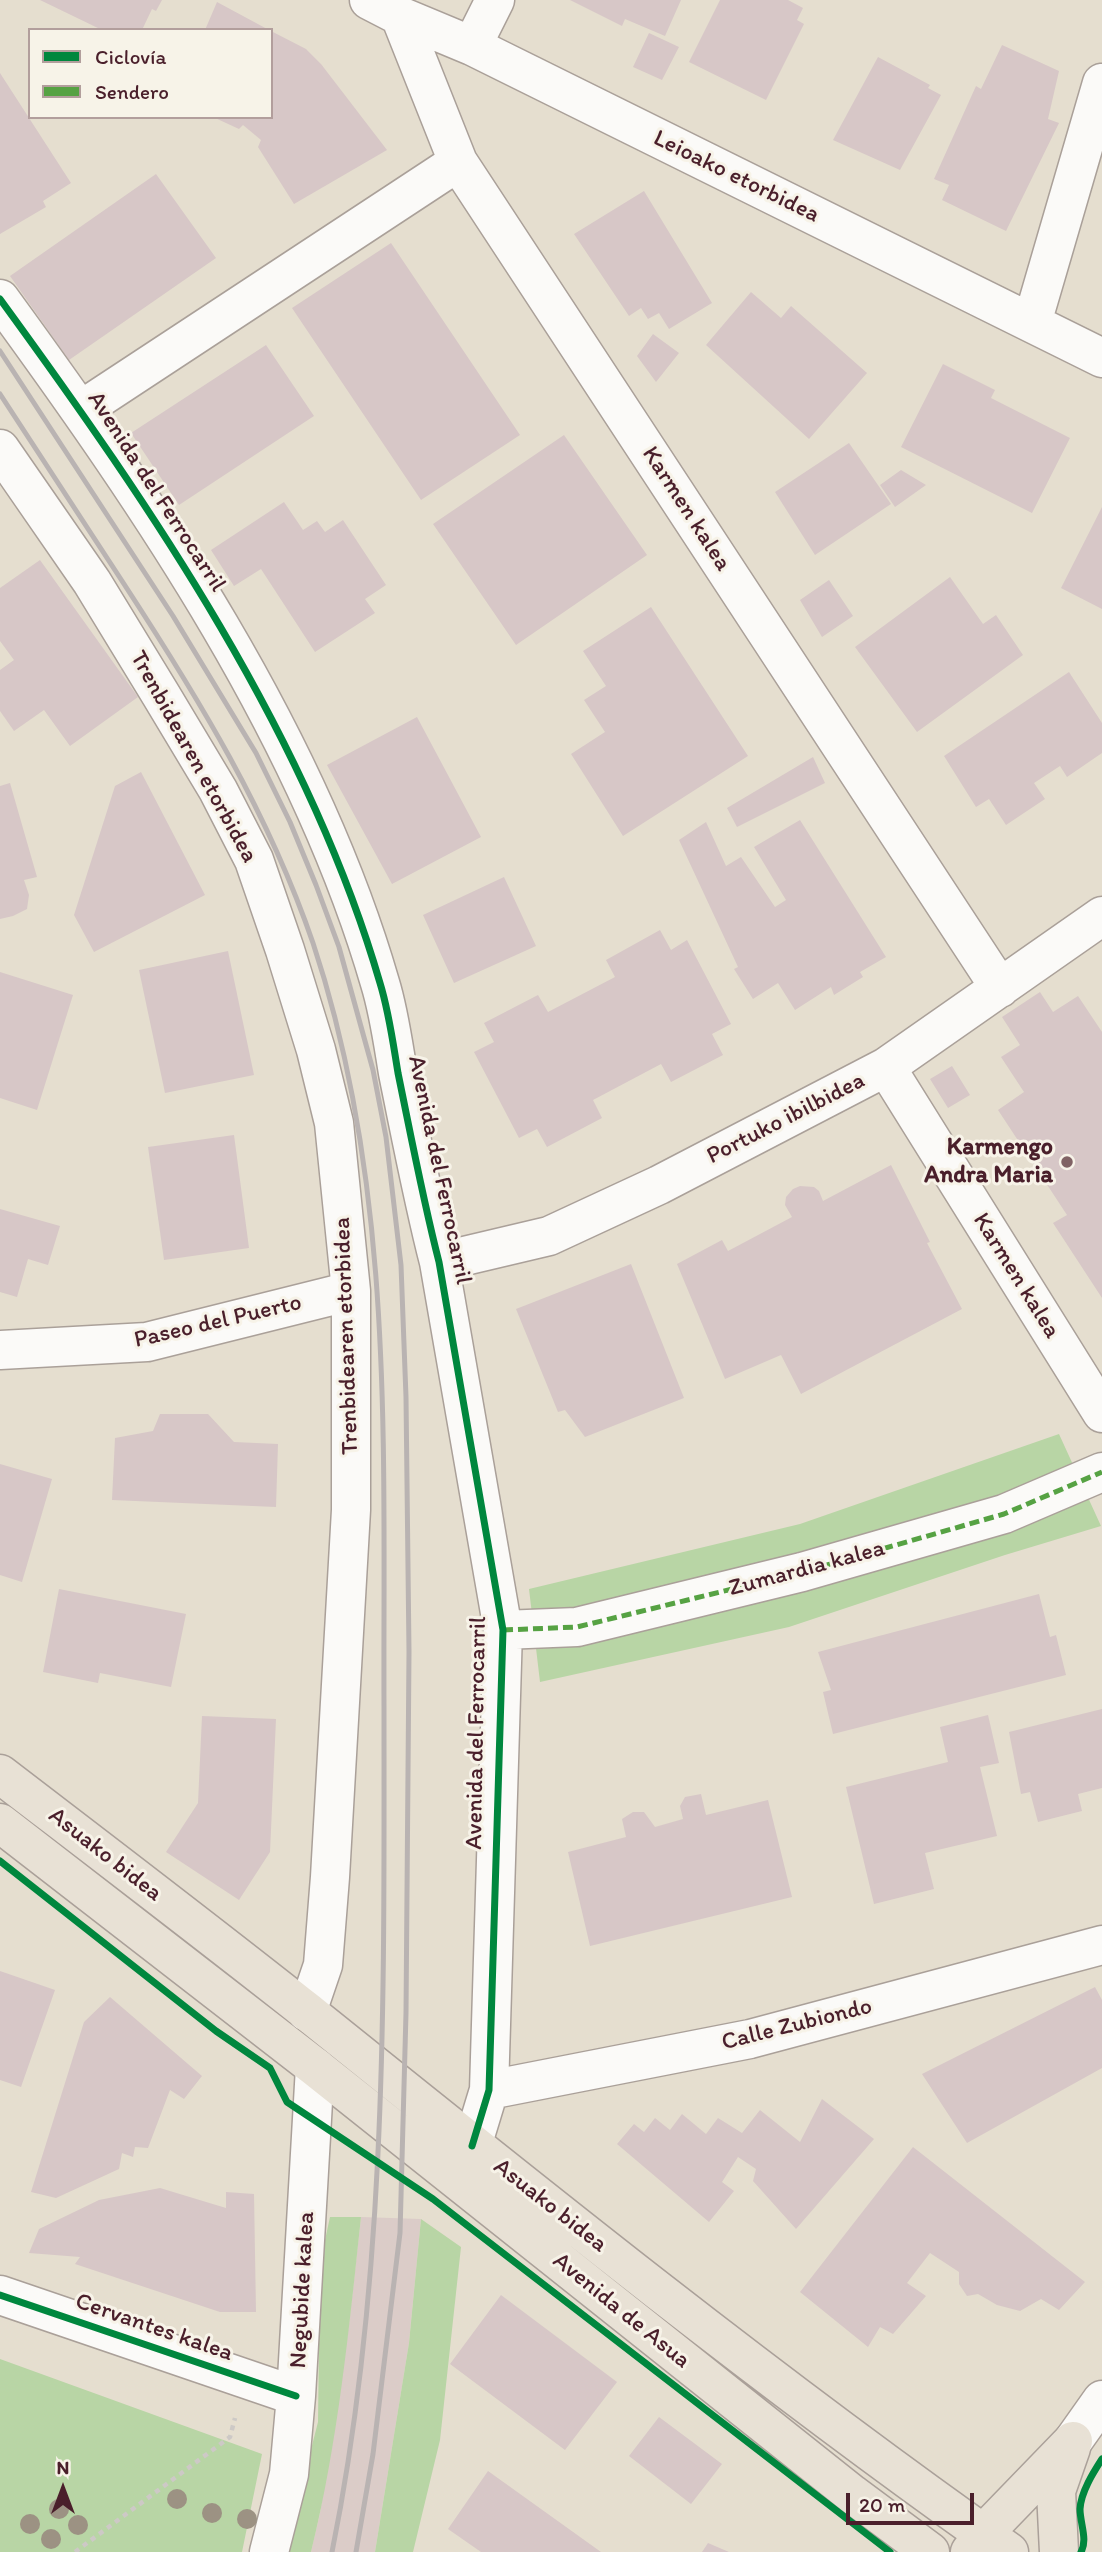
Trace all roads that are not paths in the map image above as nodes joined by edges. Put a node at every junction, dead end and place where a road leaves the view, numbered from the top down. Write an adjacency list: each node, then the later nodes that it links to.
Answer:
1 (495, 0): 3 (street)
2 (384, 8): 3 (street, Leioako etorbidea); 5 (street, Karmen kalea)
3 (472, 46): 7 (street, Leioako etorbidea)
4 (1102, 83): 7 (street)
5 (458, 162): 9 (street); 12 (street, Karmen kalea)
6 (0, 299): 9 (street, Avenida del Ferrocarril)
7 (1031, 323): 8 (street, Leioako etorbidea)
8 (1102, 358)
9 (81, 410): 14 (street, Avenida del Ferrocarril)
10 (0, 450): 15 (street, Trenbidearen etorbidea)
11 (1102, 916): 12 (street, Portuko ibilbidea)
12 (1000, 988): 13 (street, Portuko ibilbidea)
13 (886, 1067): 14 (street, Portuko ibilbidea); 17 (street, Karmen kalea)
14 (439, 1262): 19 (street, Avenida del Ferrocarril)
15 (351, 1291): 16 (street, Paseo del Puerto); 23 (street, Trenbidearen etorbidea)
16 (0, 1350)
17 (1102, 1413)
18 (1102, 1472): 19 (street, Zumardia kalea)
19 (503, 1630): 25 (street, Avenida del Ferrocarril)
20 (0, 1774): 23 (main road, Asuako bidea)
21 (0, 1823): 24 (main road, Asuako bidea)
22 (1102, 1945): 25 (street, Calle Zubiondo)
23 (307, 2012): 26 (main road, Asuako bidea)
24 (315, 2067): 28 (street, Negubide kalea); 33 (main road, Avenida de Asua)
25 (489, 2090): 26 (street, Avenida del Ferrocarril)
26 (472, 2146): 31 (main road, Asuako bidea)
27 (0, 2295): 28 (street, Cervantes kalea)
28 (296, 2396): 32 (street, Negubide kalea)
29 (1102, 2400): 30 (street)
30 (1073, 2441): 31 (main road); 34 (main road)
31 (987, 2546)
32 (269, 2552)
33 (930, 2552)
34 (1059, 2552)

